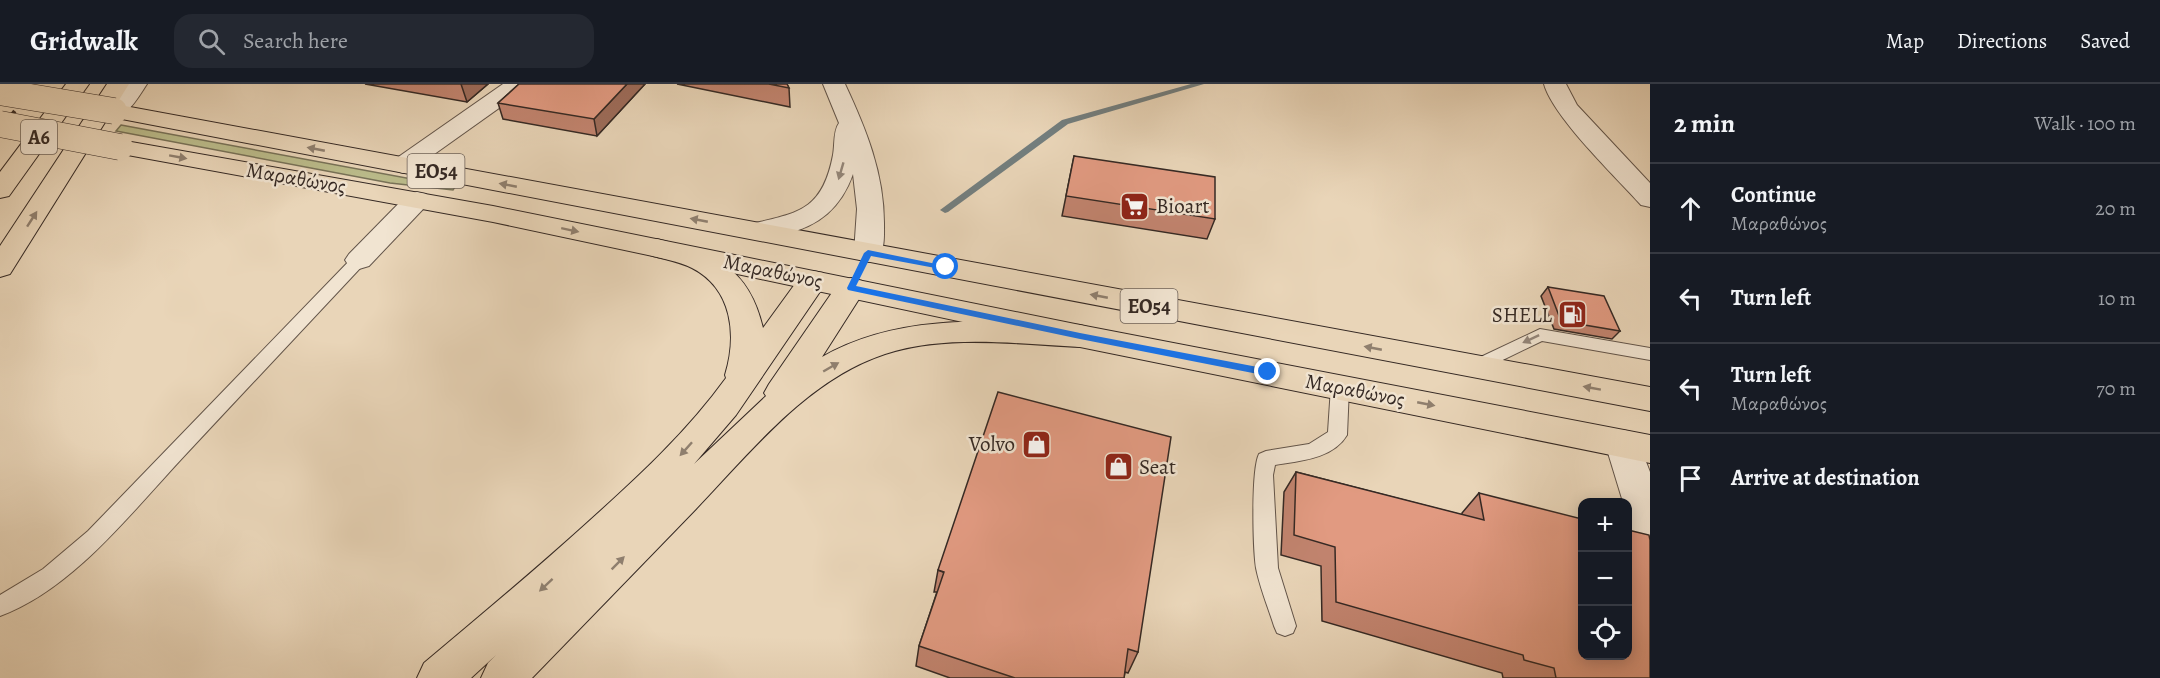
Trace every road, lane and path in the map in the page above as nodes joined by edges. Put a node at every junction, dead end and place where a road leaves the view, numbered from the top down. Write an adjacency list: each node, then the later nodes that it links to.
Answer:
1 (78, 84): 12 (main road, Α6)
2 (118, 84): 20 (main road, one-way to 2)
3 (136, 84): 8 (street)
4 (518, 84): 11 (street)
5 (834, 84): 9 (street)
6 (1555, 84): 13 (street)
7 (0, 92): 8 (main road, Μαραθώνος / ΕΟ54, bridge)
8 (114, 111): 11 (main road, Μαραθώνος / ΕΟ54, one-way to 8)
9 (848, 113): 15 (street, one-way to 15); 18 (street)
10 (0, 124): 14 (main road, Μαραθώνος / ΕΟ54, one-way to 14, bridge)
11 (403, 165): 15 (main road, Μαραθώνος / ΕΟ54, one-way to 11)
12 (0, 190)
13 (1650, 199)
14 (417, 200): 17 (main road, Μαραθώνος / ΕΟ54, one-way to 17); 19 (street)
15 (757, 231): 16 (main road, Μαραθώνος / ΕΟ54)
16 (832, 246): 18 (main road, Μαραθώνος / ΕΟ54); 21 (main road)
17 (657, 248): 21 (main road, Μαραθώνος / ΕΟ54); 28 (main road)
18 (868, 253): 22 (main road); 25 (main road, Μαραθώνος / ΕΟ54, one-way to 18)
19 (359, 260): 32 (lane)
20 (0, 268)
21 (813, 279): 22 (main road, Μαραθώνος / ΕΟ54); 28 (main road)
22 (851, 288): 23 (main road, Μαραθώνος / ΕΟ54); 29 (main road)
23 (1080, 336): 26 (main road, Μαραθώνος / ΕΟ54); 29 (main road, one-way to 23)
24 (1650, 354): 25 (lane, one-way to 25)
25 (1474, 367): 27 (main road, Μαραθώνος / ΕΟ54, one-way to 25)
26 (1340, 387): 30 (main road, Μαραθώνος / ΕΟ54, one-way to 30); 33 (lane)
27 (1650, 399)
28 (724, 406): 34 (main road, one-way to 34)
29 (767, 414): 35 (main road, one-way to 29)
30 (1636, 446): 31 (street)
31 (1650, 531)
32 (0, 606)
33 (1285, 626)
34 (440, 678)
35 (503, 678)

